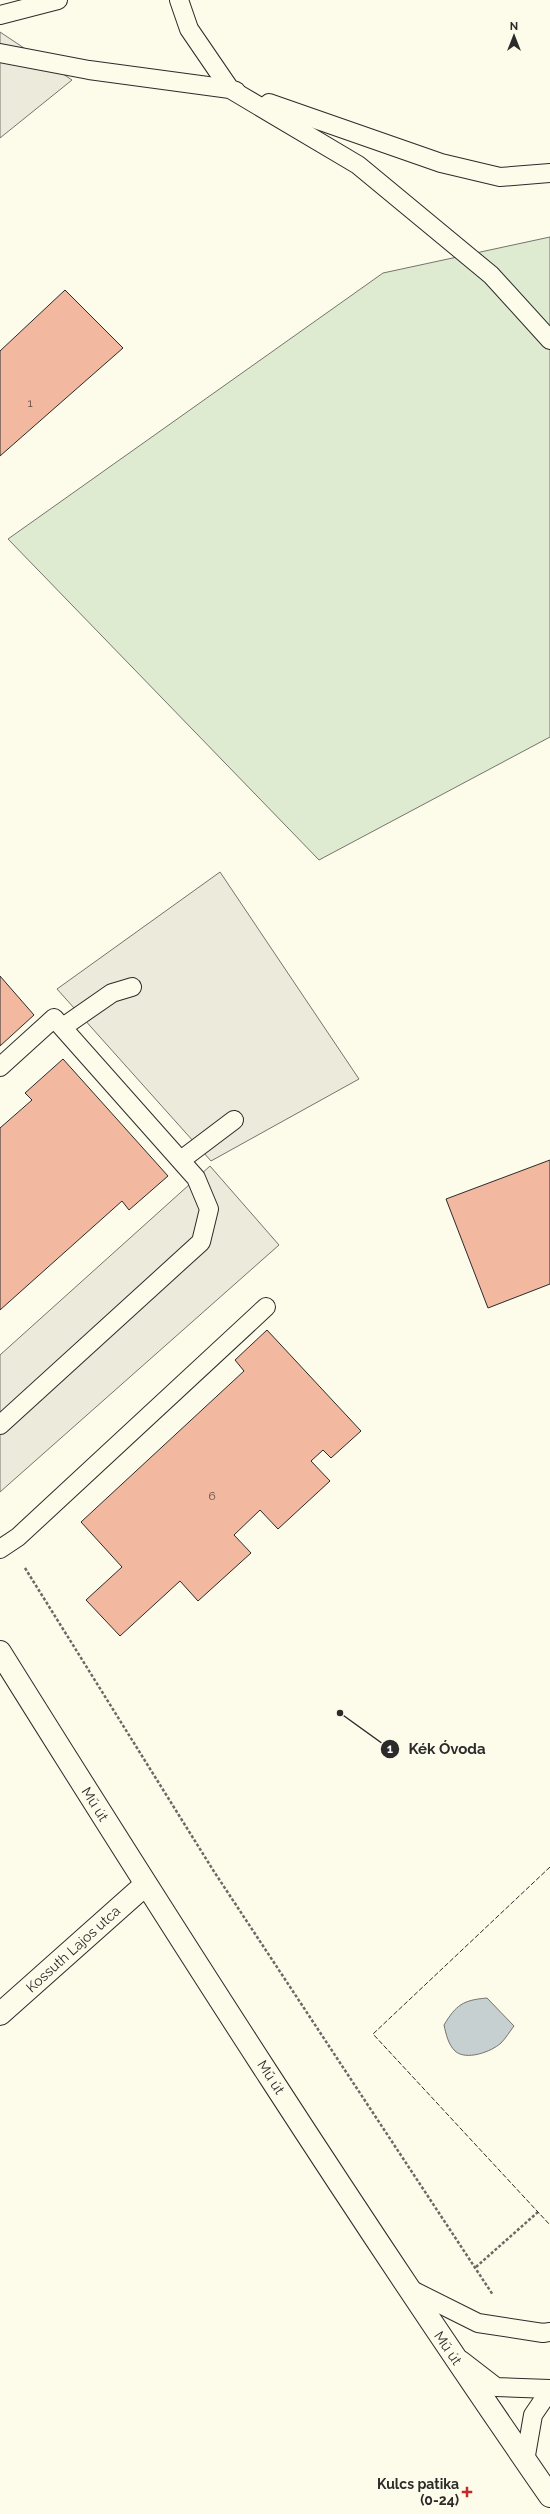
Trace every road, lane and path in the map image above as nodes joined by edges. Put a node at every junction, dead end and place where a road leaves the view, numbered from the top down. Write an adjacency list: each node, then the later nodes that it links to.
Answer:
1 (58, 0): 3 (lane)
2 (179, 0): 5 (lane)
3 (0, 15)
4 (0, 53): 5 (lane)
5 (230, 89): 6 (lane); 7 (lane)
6 (550, 173)
7 (550, 340)
8 (132, 987): 9 (lane)
9 (63, 1027): 10 (lane); 12 (lane)
10 (0, 1067)
11 (234, 1120): 12 (lane)
12 (181, 1160): 14 (lane)
13 (266, 1307): 15 (lane)
14 (0, 1425)
15 (5, 1546): 20 (path)
16 (0, 1652): 17 (street, Mű út)
17 (146, 1884): 18 (street, Kossuth Lajos utca); 21 (street, Mű út)
18 (0, 2014)
19 (538, 2212): 20 (path)
20 (476, 2267): 22 (path)
21 (408, 2288): 22 (lane); 24 (street, Mű út)
22 (513, 2328): 23 (lane)
23 (550, 2332)
24 (452, 2353): 25 (lane); 26 (street, Mű út)
25 (550, 2389): 26 (lane)
26 (525, 2461): 27 (street, Mű út)
27 (550, 2496)

